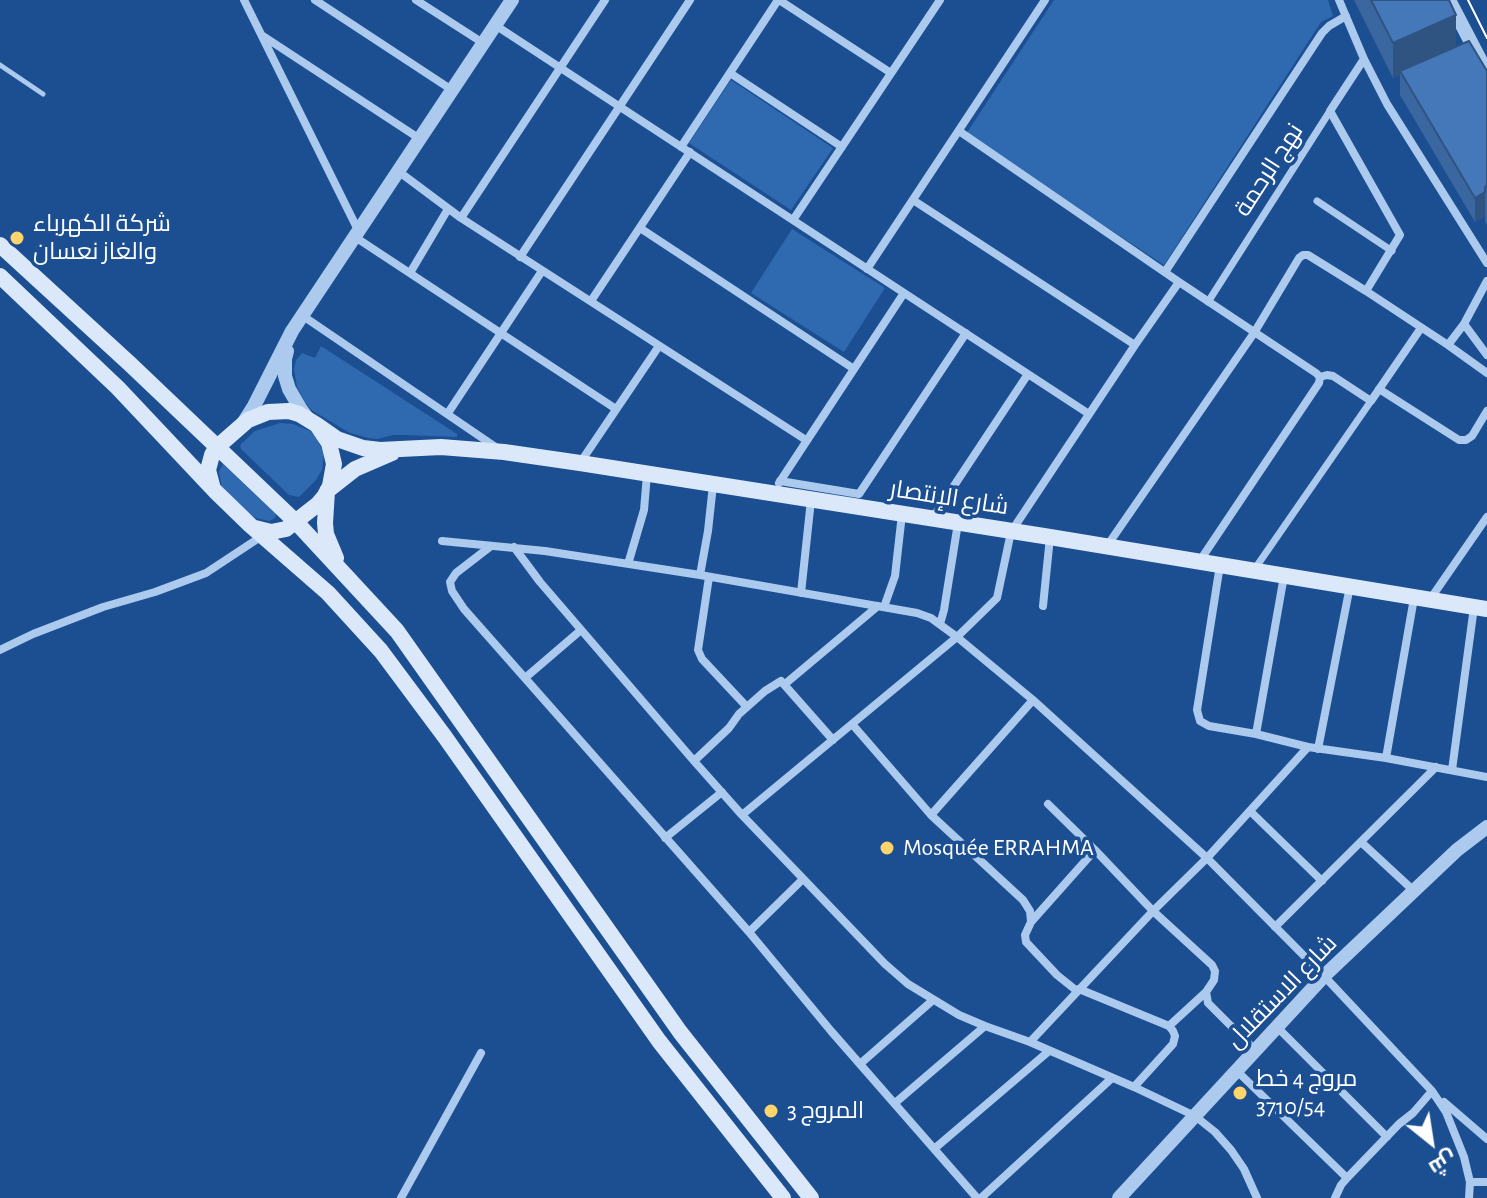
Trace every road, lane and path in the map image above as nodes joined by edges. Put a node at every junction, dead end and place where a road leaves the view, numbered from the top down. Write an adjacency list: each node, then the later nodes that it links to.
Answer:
1 (244, 0): 14 (street)
2 (315, 0): 22 (street)
3 (416, 0): 15 (street)
4 (512, 0): 13 (street)
5 (605, 0): 18 (street)
6 (690, 0): 24 (street)
7 (779, 0): 19 (street); 20 (street)
8 (940, 0): 20 (street)
9 (1045, 0): 26 (street)
10 (1339, 0): 12 (street)
11 (1449, 0): 21 (street)
12 (1346, 16): 16 (street); 45 (street)
13 (495, 25): 15 (street); 18 (street)
14 (262, 35): 27 (street); 38 (street)
15 (483, 43): 22 (street)
16 (1364, 59): 25 (street, نهج الرحمة); 42 (street)
17 (0, 65): 23 (lane)
18 (560, 68): 24 (street); 35 (street)
19 (730, 73): 28 (street); 29 (street)
20 (891, 73): 29 (street)
21 (1487, 73)
22 (452, 90): 27 (street)
23 (43, 94)
24 (620, 106): 28 (street); 41 (street)
25 (1330, 111): 40 (street); 53 (street, نهج الرحمة)
26 (959, 131): 32 (street); 45 (street)
27 (420, 139): 31 (street)
28 (681, 147): 30 (street)
29 (842, 147): 36 (street)
30 (690, 152): 36 (street); 37 (street)
31 (398, 171): 34 (street); 38 (street)
32 (913, 200): 43 (street); 61 (street)
33 (1317, 201): 40 (street)
34 (448, 209): 35 (street); 46 (street)
35 (461, 218): 41 (street)
36 (793, 220): 43 (street)
37 (640, 228): 52 (street); 65 (street)
38 (357, 234): 46 (street); 54 (street)
39 (0, 245): 78 (main road)
40 (1392, 251): 50 (street)
41 (520, 257): 44 (street)
42 (1487, 263)
43 (867, 269): 51 (street)
44 (542, 271): 52 (street); 58 (street)
45 (1165, 272): 49 (street)
46 (410, 273): 58 (street)
47 (0, 276): 86 (main road)
48 (1487, 281): 55 (street)
49 (1179, 282): 53 (street); 61 (street)
50 (1366, 291): 56 (street); 60 (street)
51 (904, 293): 59 (street); 65 (street)
52 (591, 301): 63 (street)
53 (1208, 302): 60 (street)
54 (303, 316): 57 (street); 73 (street)
55 (1464, 324): 62 (street); 64 (street)
56 (1421, 328): 62 (street); 69 (street)
57 (292, 331): 75 (street); 76 (street)
58 (501, 333): 71 (street); 73 (street)
59 (966, 333): 67 (street); 84 (street)
60 (1254, 333): 68 (street); 99 (street)
61 (1135, 345): 74 (street)
62 (1448, 345): 66 (street)
63 (659, 346): 71 (street); 77 (street)
64 (1487, 355)
65 (854, 369): 77 (street)
66 (1487, 373)
67 (1028, 374): 74 (street); 90 (street)
68 (1320, 377): 70 (street); 100 (street)
69 (1379, 389): 70 (street); 72 (street)
70 (1371, 401): 104 (street)
71 (616, 409): 81 (street)
72 (1487, 411)
73 (448, 413): 80 (street)
74 (1089, 414): 94 (street)
75 (312, 422): 76 (main road); 79 (main road); 85 (main road)
76 (240, 427): 78 (main road)
77 (806, 440): 84 (street)
78 (216, 448): 86 (main road); 91 (main road)
79 (402, 449): 80 (main road, شارع الإنتصار); 85 (main road)
80 (504, 452): 81 (main road, شارع الإنتصار)
81 (580, 463): 82 (main road, شارع الإنتصار)
82 (647, 474): 83 (main road, شارع الإنتصار); 101 (street)
83 (713, 485): 84 (main road, شارع الإنتصار); 105 (street)
84 (776, 487): 87 (main road, شارع الإنتصار)
85 (327, 491): 91 (main road); 103 (main road)
86 (216, 492): 93 (main road)
87 (811, 500): 88 (main road, شارع الإنتصار); 108 (street)
88 (902, 514): 90 (main road, شارع الإنتصار); 111 (street)
89 (1487, 517): 109 (street)
90 (932, 519): 92 (main road, شارع الإنتصار)
91 (296, 522): 93 (main road); 103 (main road)
92 (958, 523): 94 (main road, شارع الإنتصار); 113 (street)
93 (256, 530): 116 (street); 172 (main road)
94 (1011, 532): 95 (main road, شارع الإنتصار); 115 (street)
95 (1050, 537): 99 (main road, شارع الإنتصار); 110 (street)
96 (442, 541): 97 (street)
97 (491, 545): 98 (street); 117 (street)
98 (514, 547): 101 (street); 114 (street)
99 (1107, 547): 100 (main road, شارع الإنتصار)
100 (1199, 562): 102 (main road, شارع الإنتصار)
101 (628, 564): 105 (street)
102 (1220, 565): 104 (main road, شارع الإنتصار); 122 (street)
103 (342, 570): 173 (main road)
104 (1254, 571): 106 (main road, شارع الإنتصار)
105 (705, 576): 108 (street); 120 (street)
106 (1284, 576): 107 (main road, شارع الإنتصار); 122 (street)
107 (1350, 586): 109 (main road, شارع الإنتصار); 124 (street)
108 (801, 593): 111 (street)
109 (1422, 598): 112 (main road, شارع الإنتصار); 125 (street)
110 (1043, 606)
111 (881, 607): 113 (street); 118 (street)
112 (1480, 608): 128 (street)
113 (940, 624): 115 (street)
114 (581, 630): 117 (street); 126 (street)
115 (957, 637): 119 (street); 121 (street)
116 (0, 650)
117 (525, 678): 136 (street)
118 (785, 684): 120 (street); 123 (street)
119 (1033, 700): 134 (street); 139 (street)
120 (747, 707): 126 (street)
121 (852, 724): 123 (street); 134 (street)
122 (1256, 734): 124 (street)
123 (833, 740): 133 (street)
124 (1313, 748): 125 (street); 132 (street)
125 (1386, 758): 127 (street)
126 (694, 761): 130 (street)
127 (1436, 767): 128 (street); 137 (street)
128 (1452, 770): 129 (street)
129 (1487, 777)
130 (722, 792): 133 (street); 136 (street)
131 (1048, 804): 138 (street)
132 (1250, 811): 139 (street); 141 (street)
133 (742, 815): 140 (street)
134 (931, 815): 144 (street)
135 (1487, 827): 142 (street, شارع الاستقلال)
136 (665, 838): 146 (street)
137 (1361, 842): 141 (street); 142 (street)
138 (1095, 850): 143 (street); 144 (street)
139 (1207, 858): 143 (street); 145 (street)
140 (803, 879): 146 (street); 150 (street)
141 (1322, 881): 145 (street)
142 (1414, 891): 147 (street, شارع الاستقلال)
143 (1153, 911): 148 (street); 149 (street)
144 (1031, 922): 148 (street)
145 (1275, 927): 147 (street)
146 (749, 932): 158 (street)
147 (1324, 976): 153 (street, شارع الاستقلال); 162 (street)
148 (1078, 990): 152 (street); 154 (street)
149 (1206, 992): 152 (street); 156 (street)
150 (933, 1000): 151 (street); 158 (street)
151 (985, 1026): 154 (street); 163 (street)
152 (1169, 1026): 161 (street)
153 (1278, 1028): 156 (street, شارع الاستقلال); 165 (street)
154 (1030, 1042): 155 (street)
155 (1049, 1051): 160 (street); 167 (street)
156 (1256, 1051): 159 (street, شارع الاستقلال)
157 (481, 1053): 171 (street)
158 (860, 1064): 163 (street)
159 (1237, 1071): 164 (street, شارع الاستقلال); 168 (street)
160 (1112, 1078): 161 (street); 174 (street)
161 (1134, 1087): 164 (street)
162 (1432, 1091): 165 (street); 166 (street); 169 (street)
163 (895, 1103): 167 (street)
164 (1195, 1116): 175 (street, شارع الاستقلال); 176 (street)
165 (1387, 1137): 168 (street)
166 (1487, 1139)
167 (934, 1149): 174 (street)
168 (1347, 1178): 177 (street)
169 (1470, 1182): 170 (street); 178 (street)
170 (1487, 1182)
171 (401, 1198)
172 (783, 1198)
173 (811, 1198)
174 (979, 1198)
175 (1119, 1198)
176 (1257, 1198)
177 (1335, 1198)
178 (1469, 1198)

